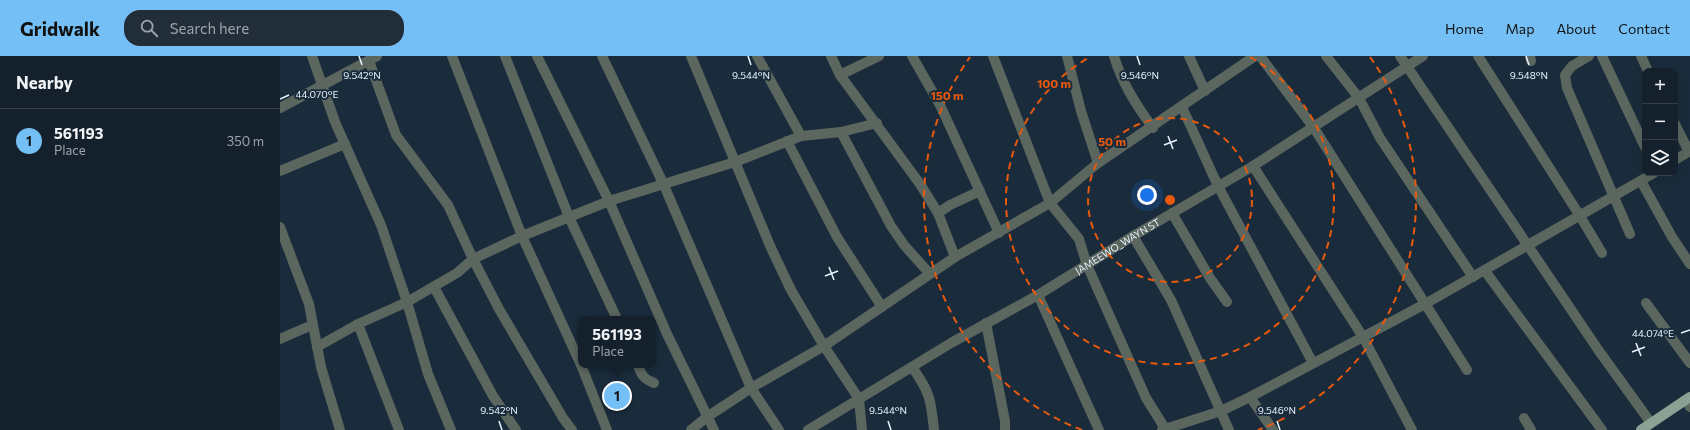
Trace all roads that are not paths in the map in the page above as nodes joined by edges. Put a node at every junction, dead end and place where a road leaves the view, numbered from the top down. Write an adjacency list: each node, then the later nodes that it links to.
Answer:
1 (312, 56): 28 (street)
2 (452, 56): 63 (street)
3 (505, 56): 59 (street)
4 (537, 56): 54 (street)
5 (602, 56): 50 (street)
6 (690, 56): 44 (street)
7 (757, 56): 38 (street)
8 (831, 56): 27 (street)
9 (879, 56): 27 (street)
10 (912, 56): 52 (street)
11 (993, 56): 55 (street)
12 (1067, 56): 45 (street)
13 (1114, 56): 34 (street)
14 (1189, 56): 29 (street)
15 (1255, 56): 29 (street)
16 (1260, 56): 35 (street)
17 (1326, 56): 30 (street)
18 (1400, 56): 25 (street)
19 (1424, 56): 25 (street, JAMEEWO_WAYN ST)
20 (1478, 56): 58 (street)
21 (1589, 56): 53 (street)
22 (1602, 56): 40 (street)
23 (1642, 56): 26 (street)
24 (373, 58): 28 (street); 68 (street)
25 (1408, 67): 30 (street, JAMEEWO_WAYN ST); 65 (street)
26 (1647, 68)
27 (840, 75): 33 (street)
28 (323, 85): 32 (street); 41 (street)
29 (1205, 91): 31 (street)
30 (1360, 98): 35 (street, JAMEEWO_WAYN ST); 73 (street)
31 (1182, 107): 34 (street); 51 (street)
32 (280, 108)
33 (877, 123): 37 (street); 56 (street)
34 (1152, 128): 45 (street)
35 (1314, 128): 46 (street, JAMEEWO_WAYN ST); 79 (street)
36 (1678, 130): 42 (street)
37 (841, 132): 38 (street); 72 (street)
38 (801, 136): 39 (street)
39 (787, 141): 44 (street); 80 (street)
40 (1642, 141)
41 (345, 144): 47 (street); 76 (street)
42 (1690, 152): 43 (street)
43 (1678, 158)
44 (736, 162): 50 (street); 87 (street)
45 (1098, 163): 55 (street)
46 (1253, 166): 51 (street, JAMEEWO_WAYN ST); 85 (street)
47 (280, 171)
48 (1650, 176): 49 (street)
49 (1642, 181): 53 (street); 69 (street)
50 (662, 183): 54 (street); 97 (street)
51 (1218, 186): 57 (street, JAMEEWO_WAYN ST); 90 (street)
52 (980, 191): 56 (street); 61 (street)
53 (1613, 197): 58 (street); 62 (street)
54 (609, 201): 59 (street); 102 (street)
55 (1050, 203): 61 (street); 70 (street)
56 (938, 213): 67 (street)
57 (1172, 213): 64 (street, JAMEEWO_WAYN ST); 77 (street)
58 (1580, 216): 65 (street); 66 (street)
59 (569, 217): 63 (street); 81 (street)
60 (280, 227): 84 (street)
61 (999, 233): 67 (street)
62 (1630, 234)
63 (522, 236): 68 (street); 89 (street)
64 (1133, 236): 70 (street, JAMEEWO_WAYN ST); 101 (street)
65 (1529, 246): 71 (street); 105 (street)
66 (1602, 253)
67 (955, 257): 72 (street)
68 (473, 259): 74 (street); 110 (street)
69 (1690, 264)
70 (1087, 265): 75 (street, JAMEEWO_WAYN ST); 120 (street)
71 (1485, 271): 73 (street); 124 (street)
72 (930, 274): 80 (street)
73 (1473, 277): 79 (street)
74 (434, 287): 76 (street); 109 (street)
75 (1038, 295): 82 (street, JAMEEWO_WAYN ST); 119 (street)
76 (407, 302): 83 (street); 108 (street)
77 (1227, 302)
78 (1646, 303): 91 (street)
79 (1425, 304): 85 (street); 95 (street)
80 (882, 307): 87 (street)
81 (616, 316)
82 (986, 323): 92 (street, JAMEEWO_WAYN ST); 118 (street)
83 (358, 324): 88 (street); 107 (street)
84 (312, 325): 86 (street); 88 (street)
85 (1363, 337): 90 (street); 104 (street)
86 (280, 339)
87 (824, 346): 97 (street); 99 (street)
88 (317, 348): 106 (street)
89 (578, 358)
90 (1313, 363): 98 (street)
91 (1690, 363)
92 (912, 367): 99 (street, JAMEEWO_WAYN ST); 117 (street)
93 (582, 368): 111 (street)
94 (639, 368): 96 (street)
95 (1467, 370)
96 (654, 383)
97 (751, 388): 102 (street); 114 (street)
98 (1250, 397): 101 (street); 122 (street)
99 (859, 399): 115 (street, JAMEEWO_WAYN ST); 116 (street)
100 (1689, 402): 105 (main road)
101 (1221, 411): 120 (street); 121 (street)
102 (707, 417): 112 (street); 113 (street)
103 (1524, 418): 123 (street)
104 (1410, 426)
105 (1645, 428)
106 (340, 430)
107 (399, 430)
108 (451, 430)
109 (516, 430)
110 (572, 430)
111 (607, 430)
112 (691, 430)
113 (714, 430)
114 (779, 430)
115 (808, 430)
116 (862, 430)
117 (934, 430)
118 (1005, 430)
119 (1099, 430)
120 (1165, 430)
121 (1229, 430)
122 (1273, 430)
123 (1531, 430)
124 (1602, 430)

